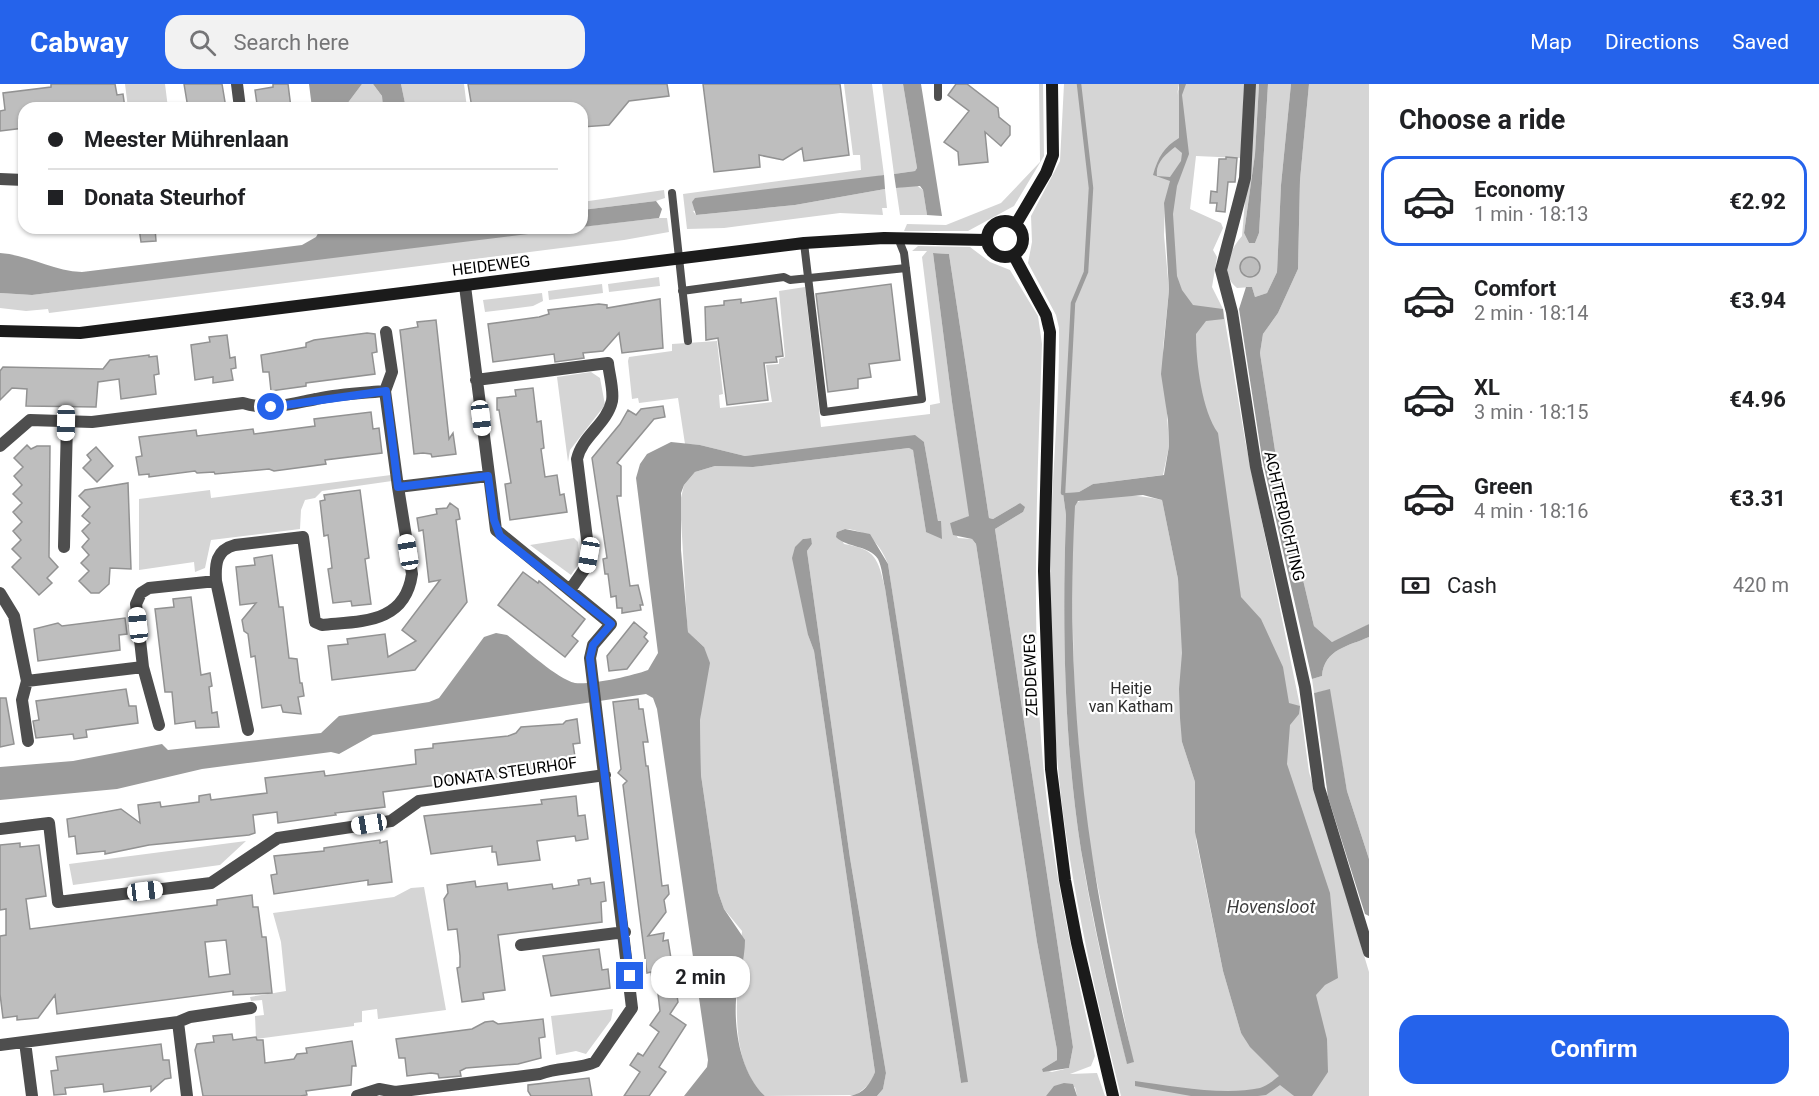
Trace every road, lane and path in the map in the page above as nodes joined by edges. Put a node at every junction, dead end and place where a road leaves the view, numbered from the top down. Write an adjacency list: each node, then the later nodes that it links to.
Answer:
1 (237, 84): 6 (street)
2 (938, 84): 5 (lane)
3 (1052, 84): 10 (main road)
4 (1250, 84): 42 (street, ACHTERDICHTING)
5 (938, 97)
6 (239, 102)
7 (0, 179): 8 (street)
8 (18, 180)
9 (672, 193): 15 (lane)
10 (1016, 224): 12 (main road); 14 (main road)
11 (898, 238): 12 (main road, HEIDEWEG); 13 (main road, HEIDEWEG); 16 (lane)
12 (986, 240): 14 (main road)
13 (804, 243): 15 (main road, HEIDEWEG); 17 (lane)
14 (1014, 256): 50 (main road, ZEDDEWEG)
15 (680, 257): 18 (main road, HEIDEWEG); 19 (lane)
16 (906, 267): 17 (lane); 17 (lane)
17 (808, 278): 19 (lane)
18 (465, 286): 20 (main road, HEIDEWEG); 23 (street)
19 (682, 291): 22 (lane)
20 (0, 331)
21 (386, 332): 24 (street)
22 (688, 341)
23 (476, 380): 27 (street); 31 (street)
24 (386, 391): 25 (street); 28 (street)
25 (66, 423): 26 (street); 29 (street)
26 (0, 446)
27 (488, 476): 28 (street); 31 (street)
28 (398, 487): 30 (street)
29 (64, 547)
30 (216, 581): 33 (street); 36 (street)
31 (570, 590): 38 (street)
32 (0, 593): 34 (street)
33 (143, 667): 34 (street); 35 (street)
34 (27, 681): 37 (street)
35 (159, 725)
36 (248, 730)
37 (28, 741)
38 (604, 775): 39 (street, DONATA STEURHOF); 40 (street)
39 (0, 829)
40 (625, 932): 41 (street); 49 (street)
41 (521, 945)
42 (1369, 952)
43 (251, 1008): 44 (street)
44 (178, 1022): 45 (street); 48 (street)
45 (25, 1042): 46 (street); 47 (street)
46 (0, 1045)
47 (32, 1096)
48 (187, 1096)
49 (357, 1096)
50 (1113, 1096)

